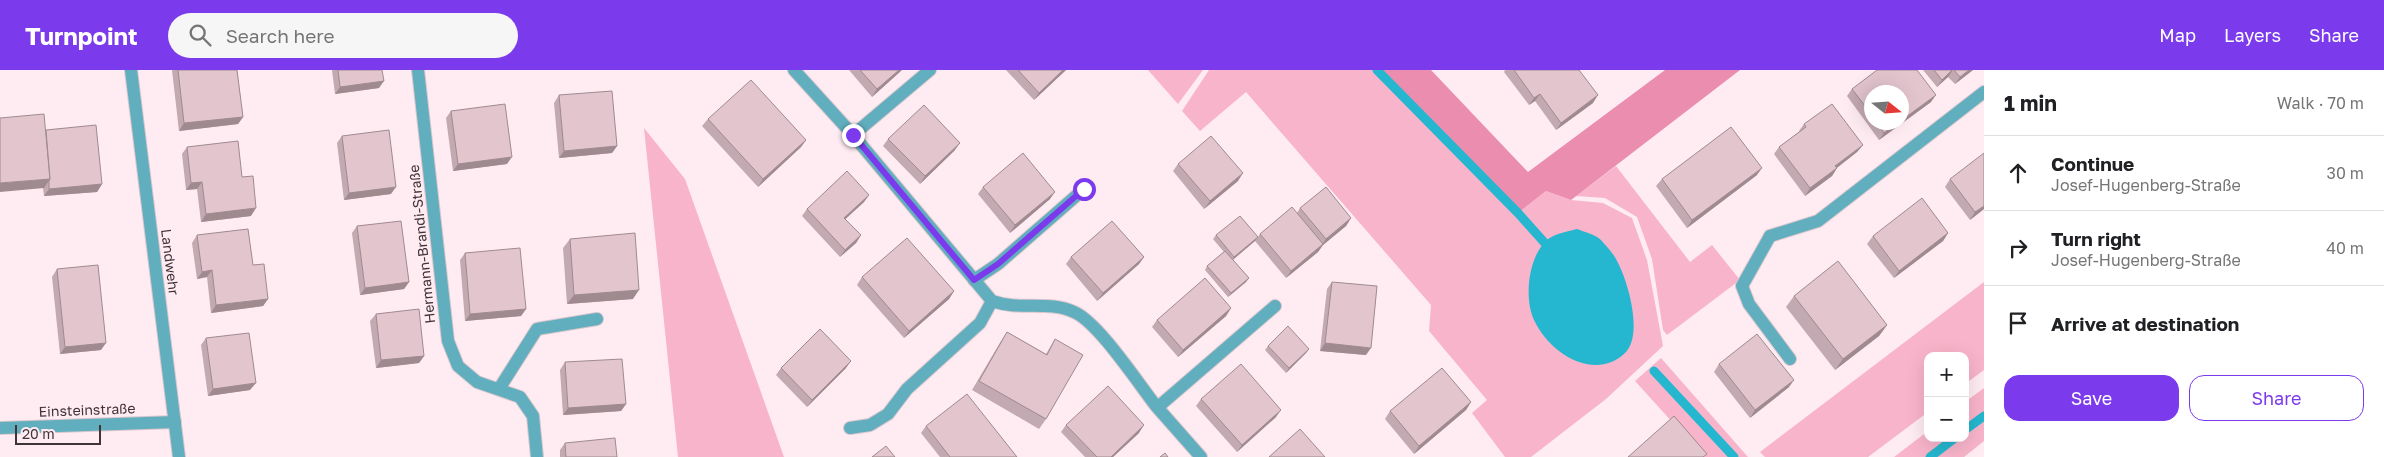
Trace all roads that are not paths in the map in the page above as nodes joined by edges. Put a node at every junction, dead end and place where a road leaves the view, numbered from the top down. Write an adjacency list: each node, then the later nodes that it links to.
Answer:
1 (131, 70): 15 (street, Landwehr)
2 (418, 70): 13 (street, Hermann-Brandi-Straße)
3 (794, 70): 6 (street)
4 (930, 70): 6 (street)
5 (1984, 92): 12 (street)
6 (853, 135): 8 (street)
7 (1084, 189): 8 (street)
8 (974, 280): 9 (street)
9 (992, 300): 14 (street); 17 (street)
10 (1275, 306): 14 (street)
11 (597, 319): 13 (street)
12 (1790, 360)
13 (499, 389): 19 (street, Hermann-Brandi-Straße)
14 (1158, 407): 20 (street)
15 (175, 422): 16 (street, Einsteinstraße); 18 (street, Landwehr)
16 (0, 428)
17 (850, 428)
18 (179, 457)
19 (538, 457)
20 (1202, 457)

